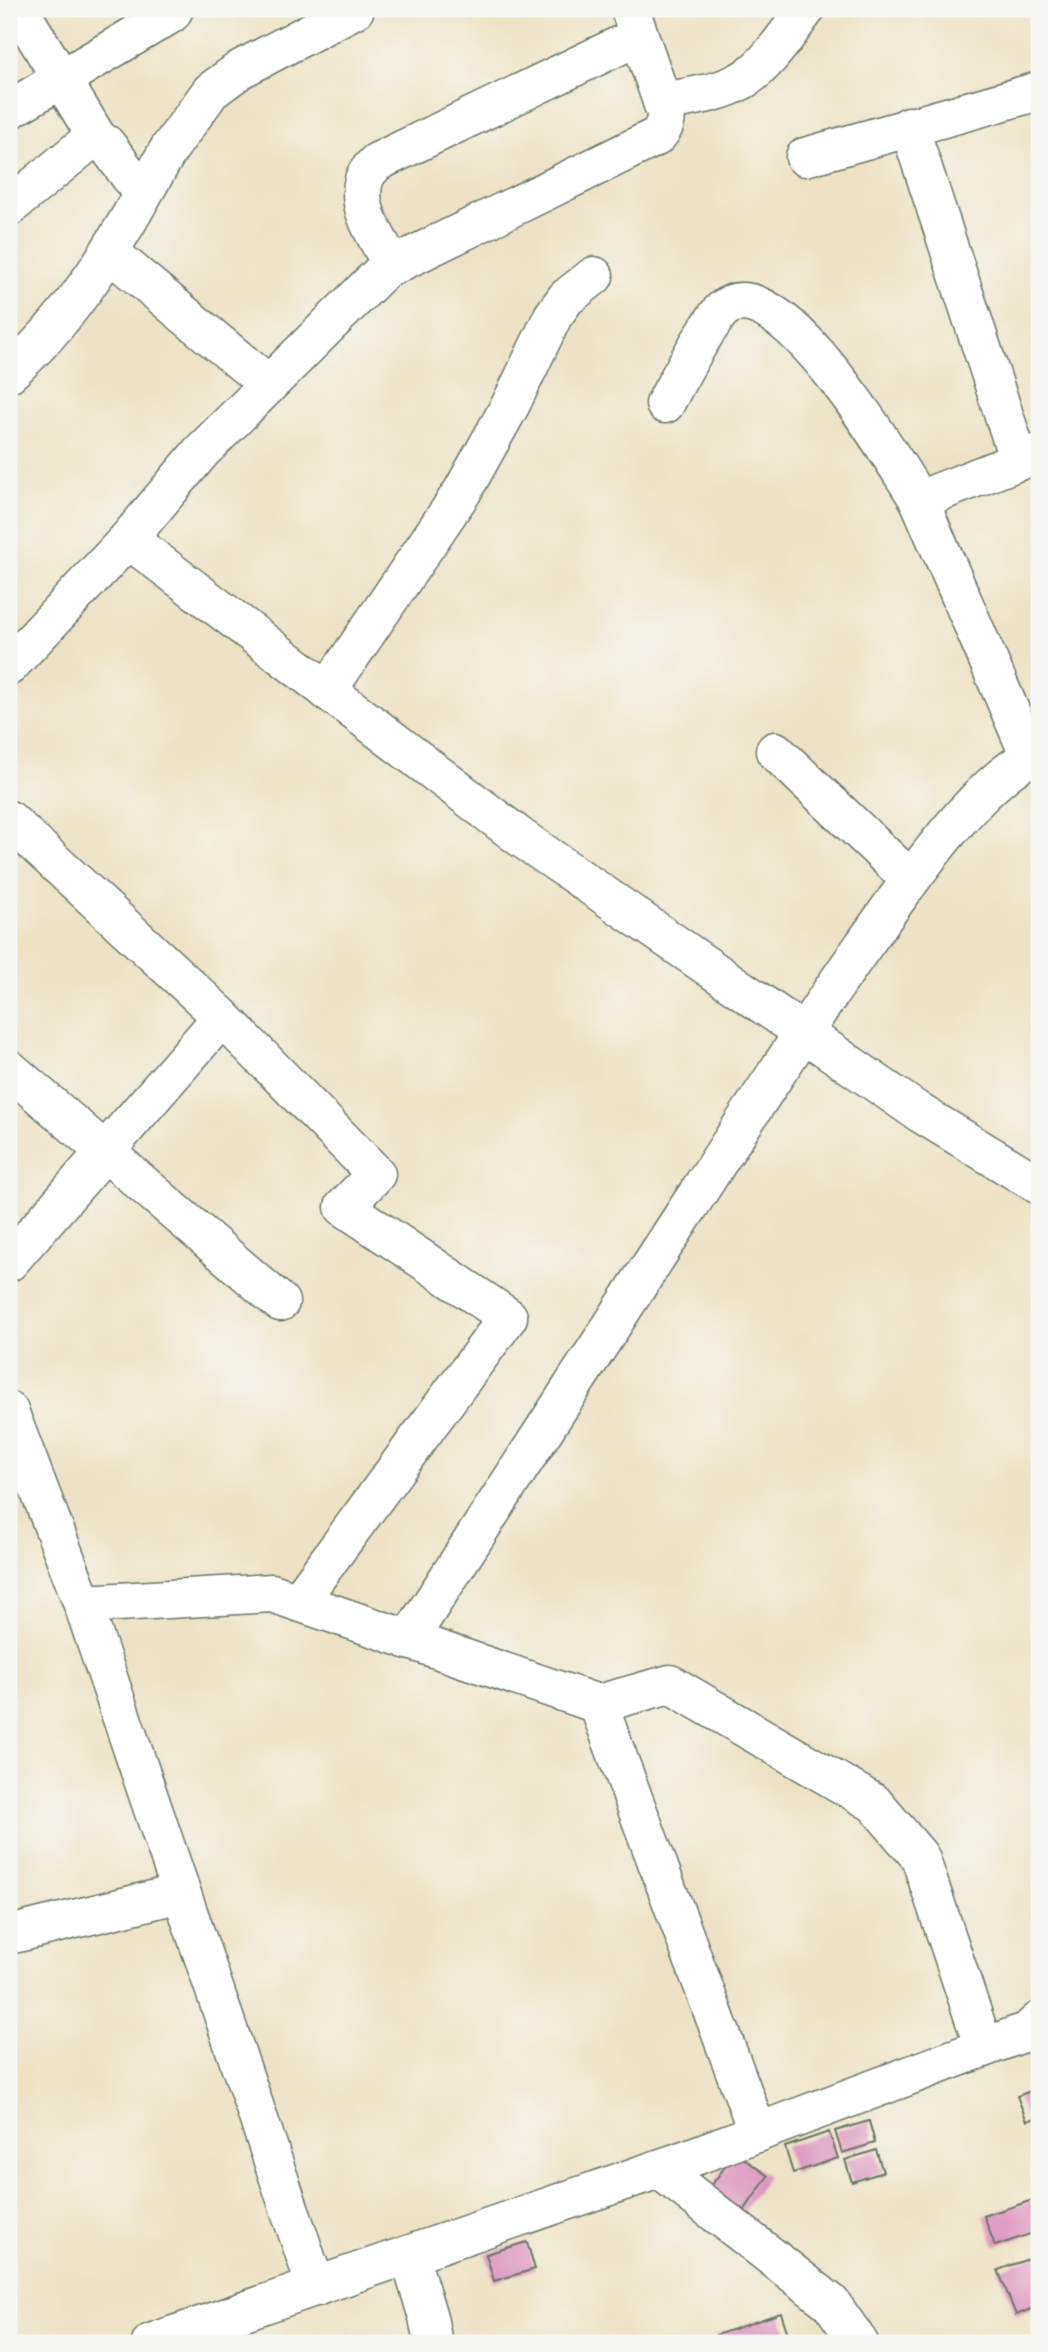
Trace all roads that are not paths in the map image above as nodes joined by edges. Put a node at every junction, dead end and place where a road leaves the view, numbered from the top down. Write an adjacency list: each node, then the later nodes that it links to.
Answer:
1 (19, 9): 6 (street)
2 (174, 9): 6 (street)
3 (355, 9): 13 (street)
4 (806, 9): 8 (street)
5 (634, 22): 8 (street); 16 (street)
6 (61, 78): 9 (street); 11 (street)
7 (1039, 91): 10 (street)
8 (662, 102): 16 (street)
9 (9, 110)
10 (909, 126): 12 (street); 21 (street)
11 (99, 141): 13 (street); 14 (street)
12 (805, 157)
13 (143, 194): 15 (street)
14 (9, 206)
15 (110, 253): 18 (street); 19 (street)
16 (392, 265): 19 (street)
17 (594, 276): 25 (street)
18 (9, 373)
19 (268, 384): 23 (street)
20 (665, 404): 22 (street)
21 (1029, 457): 22 (street)
22 (919, 500): 27 (street)
23 (128, 539): 24 (street); 25 (street)
24 (9, 666)
25 (327, 691): 31 (street)
26 (775, 751): 29 (street)
27 (1035, 756): 29 (street)
28 (9, 820): 30 (street)
29 (911, 879): 31 (street)
30 (222, 1017): 33 (street); 38 (street)
31 (803, 1032): 34 (street); 40 (street)
32 (9, 1069): 33 (street)
33 (106, 1151): 35 (street); 36 (street)
34 (1039, 1185)
35 (9, 1262)
36 (280, 1302)
37 (9, 1411): 39 (street)
38 (298, 1602): 39 (street); 40 (street)
39 (83, 1604): 42 (street)
40 (408, 1640): 41 (street)
41 (598, 1704): 45 (street); 46 (street)
42 (181, 1893): 43 (street); 49 (street)
43 (9, 1935)
44 (1039, 2021): 45 (street)
45 (984, 2048): 46 (street)
46 (758, 2133): 47 (street)
47 (659, 2169): 48 (street); 52 (street)
48 (409, 2255): 49 (street); 51 (street)
49 (316, 2287): 50 (street)
50 (151, 2343)
51 (433, 2343)
52 (859, 2343)

